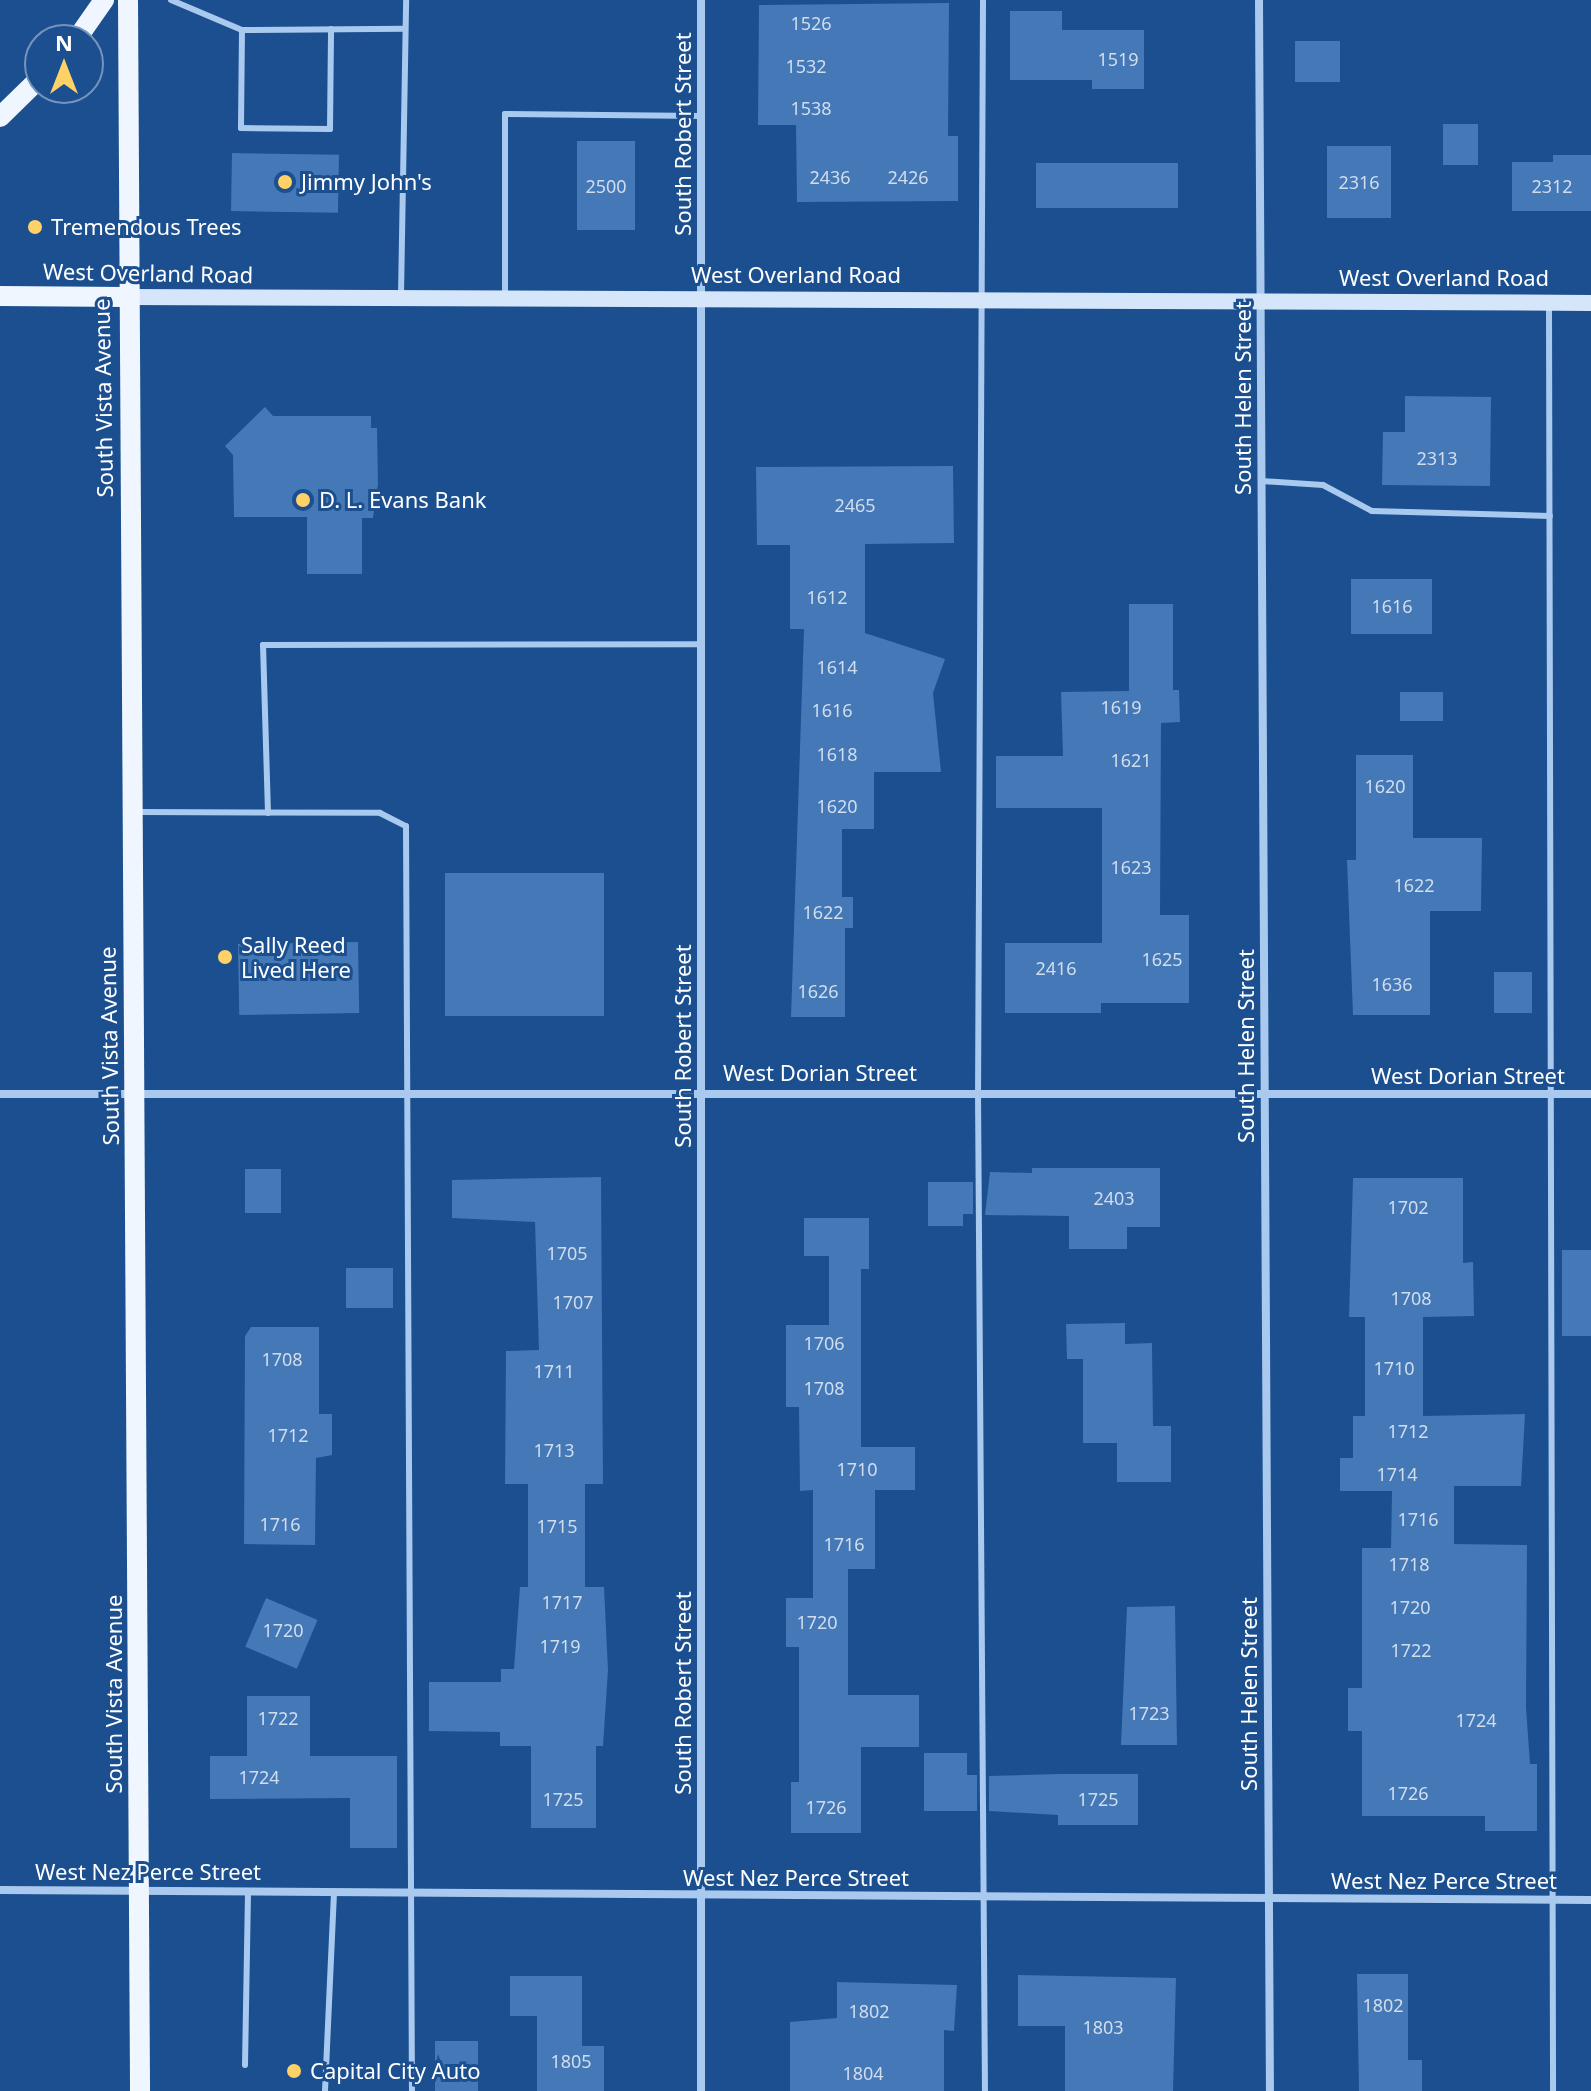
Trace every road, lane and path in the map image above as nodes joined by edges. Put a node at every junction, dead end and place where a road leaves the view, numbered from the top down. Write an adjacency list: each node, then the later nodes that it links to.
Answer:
1 (104, 0): 8 (main road)
2 (128, 0): 16 (main road, South Vista Avenue)
3 (171, 0): 11 (lane)
4 (406, 0): 10 (lane)
5 (701, 0): 13 (street, South Robert Street)
6 (983, 0): 20 (lane)
7 (1259, 0): 21 (street, South Helen Street)
8 (87, 24)
9 (331, 29): 10 (lane); 11 (lane); 11 (lane)
10 (405, 29): 17 (lane)
11 (242, 30)
12 (24, 94): 14 (main road)
13 (701, 116): 18 (lane); 19 (street, South Robert Street)
14 (0, 117)
15 (0, 296): 16 (main road, West Overland Road)
16 (125, 297): 17 (street, West Overland Road); 27 (main road, South Vista Avenue)
17 (401, 298): 18 (street, West Overland Road)
18 (505, 298): 19 (street, West Overland Road)
19 (701, 299): 20 (street, West Overland Road); 26 (street, South Robert Street)
20 (985, 300): 21 (street, West Overland Road); 31 (lane)
21 (1261, 302): 22 (street, West Overland Road); 24 (street, South Helen Street)
22 (1549, 303): 23 (street, West Overland Road); 25 (lane)
23 (1591, 303)
24 (1262, 481): 25 (lane); 32 (street, South Helen Street)
25 (1550, 516): 35 (lane)
26 (701, 644): 28 (lane); 29 (street, South Robert Street)
27 (131, 812): 28 (lane); 34 (main road, South Vista Avenue)
28 (268, 813): 30 (lane)
29 (701, 1090): 30 (street, West Dorian Street); 31 (street, West Dorian Street); 42 (street, South Robert Street)
30 (411, 1092): 34 (street, West Dorian Street); 41 (lane)
31 (978, 1092): 32 (street, West Dorian Street); 43 (lane)
32 (1264, 1093): 35 (street, West Dorian Street); 44 (street, South Helen Street)
33 (0, 1094): 34 (street, West Dorian Street)
34 (134, 1094): 37 (main road, South Vista Avenue)
35 (1552, 1094): 36 (street, West Dorian Street); 45 (lane)
36 (1591, 1094)
37 (139, 1889): 38 (street, West Nez Perce Street); 39 (street, West Nez Perce Street); 48 (main road, South Vista Avenue)
38 (0, 1890)
39 (248, 1891): 40 (street, West Nez Perce Street); 47 (lane)
40 (334, 1892): 41 (street, West Nez Perce Street); 49 (lane)
41 (412, 1893): 42 (street, West Nez Perce Street); 50 (lane)
42 (701, 1896): 43 (street, West Nez Perce Street); 51 (street, South Robert Street)
43 (985, 1897): 44 (street, West Nez Perce Street); 52 (lane)
44 (1269, 1898): 45 (street, West Nez Perce Street); 53 (street, South Helen Street)
45 (1553, 1900): 46 (street, West Nez Perce Street); 54 (lane)
46 (1591, 1900)
47 (245, 2065)
48 (140, 2091)
49 (325, 2091)
50 (412, 2091)
51 (701, 2091)
52 (985, 2091)
53 (1270, 2091)
54 (1553, 2091)

